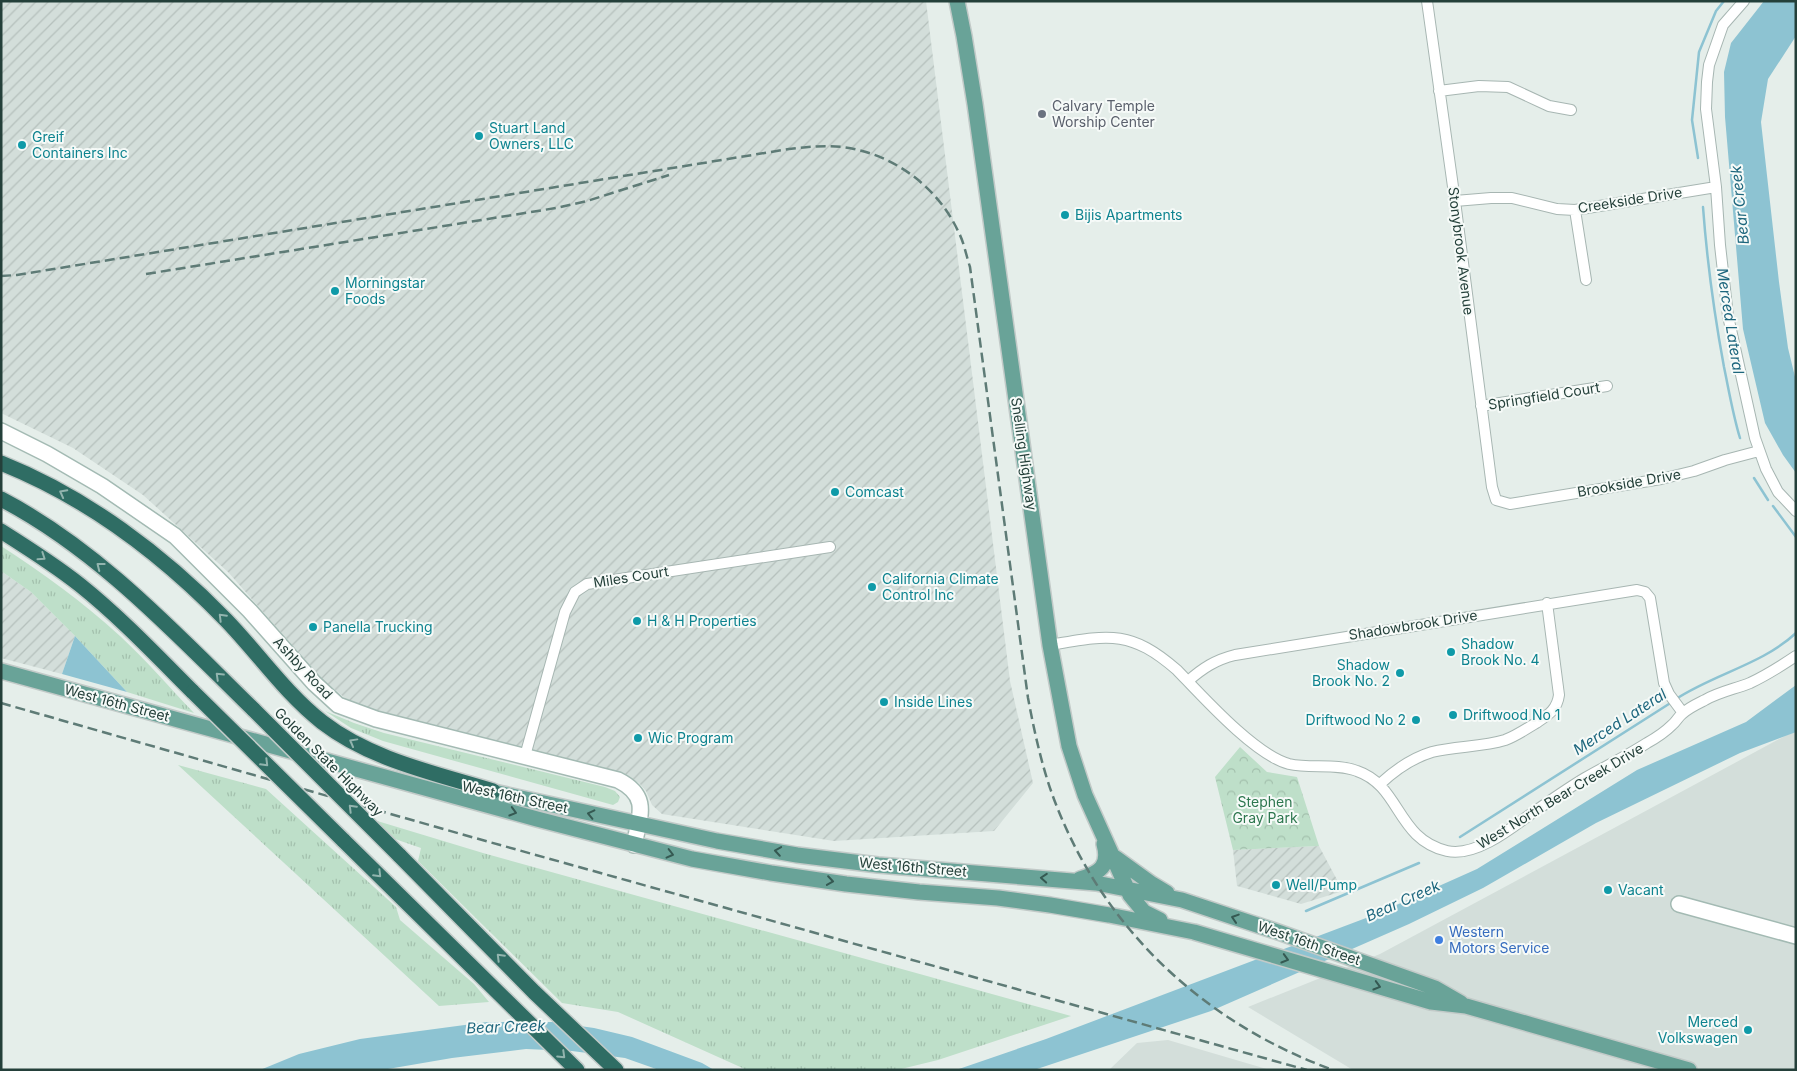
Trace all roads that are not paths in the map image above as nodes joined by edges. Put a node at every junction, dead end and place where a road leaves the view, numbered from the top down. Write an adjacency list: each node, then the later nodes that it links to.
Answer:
1 (957, 1): 21 (main road, Snelling Highway)
2 (1427, 1): 4 (street, Stonybrook Avenue)
3 (1744, 1): 6 (street)
4 (1439, 91): 5 (street); 7 (street, Stonybrook Avenue)
5 (1571, 110)
6 (1716, 187): 8 (street, Creekside Drive); 13 (street)
7 (1455, 202): 8 (street, Creekside Drive); 11 (street, Stonybrook Avenue)
8 (1575, 210): 9 (street)
9 (1586, 280)
10 (1607, 386): 11 (street, Springfield Court)
11 (1481, 406): 16 (street, Stonybrook Avenue)
12 (1, 431): 26 (main road, Ashby Road)
13 (1759, 451): 16 (street, Brookside Drive); 17 (street)
14 (1, 462): 29 (highway, one-way to 14)
15 (1, 499): 43 (highway, Golden State Highway, one-way to 15, bridge)
16 (1496, 500)
17 (1796, 511)
18 (1, 531): 42 (highway, one-way to 42, bridge)
19 (830, 547): 26 (street, Miles Court)
20 (1547, 603): 24 (street, Shadowbrook Drive); 25 (street, Shadowbrook Drive); 28 (street)
21 (1050, 645): 24 (street, West North Bear Creek Drive); 31 (main road, Snelling Highway)
22 (1796, 656): 25 (street, West North Bear Creek Drive)
23 (1, 671): 27 (main road, West 16th Street)
24 (1188, 681): 28 (street, West North Bear Creek Drive)
25 (1683, 713): 28 (street, West North Bear Creek Drive)
26 (524, 756): 30 (main road, Ashby Road)
27 (348, 766): 29 (main road, West 16th Street); 32 (main road, West 16th Street, one-way to 32)
28 (1380, 784)
29 (493, 791): 30 (main road, West 16th Street, one-way to 29)
30 (638, 824): 32 (main road, Ashby Road); 34 (main road, West 16th Street, one-way to 30)
31 (1099, 826): 33 (main road, Snelling Highway); 34 (main road)
32 (634, 844): 36 (main road, West 16th Street, one-way to 36)
33 (1114, 857): 35 (main road, Snelling Highway); 37 (main road)
34 (1074, 880): 35 (main road, West 16th Street)
35 (1129, 892): 36 (main road); 37 (main road, West 16th Street); 39 (main road)
36 (998, 898): 39 (main road, West 16th Street)
37 (1182, 900): 41 (main road, West 16th Street, one-way to 37)
38 (1680, 904): 40 (main road)
39 (1194, 932): 41 (main road, West 16th Street, one-way to 41)
40 (1796, 936)
41 (1466, 1006): 44 (main road, West 16th Street)
42 (577, 1070)
43 (616, 1070)
44 (1689, 1070)

